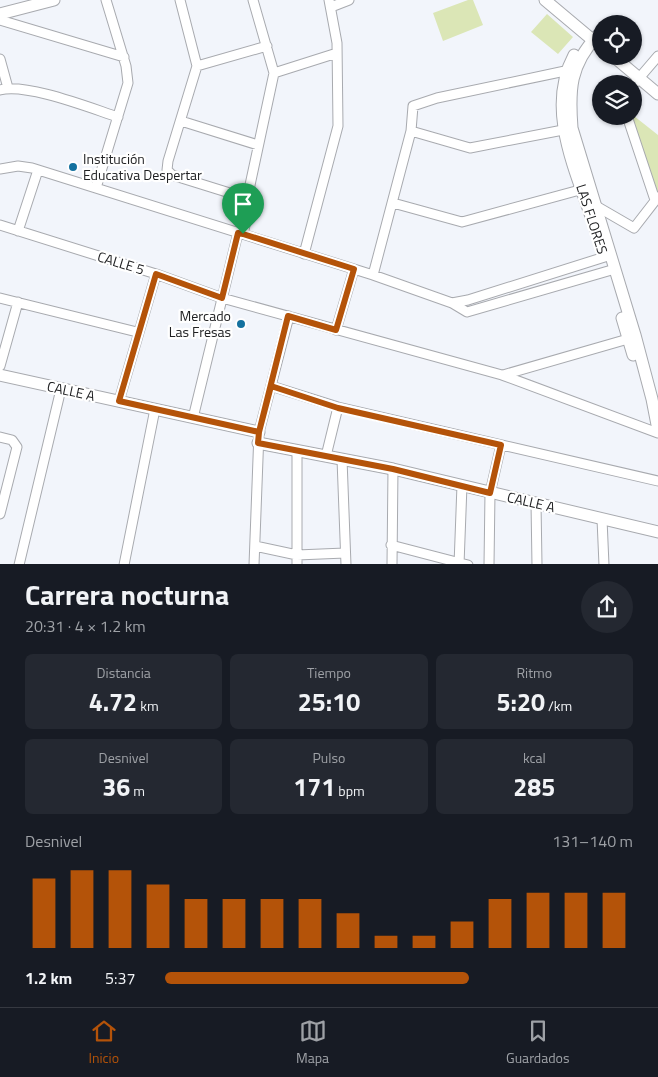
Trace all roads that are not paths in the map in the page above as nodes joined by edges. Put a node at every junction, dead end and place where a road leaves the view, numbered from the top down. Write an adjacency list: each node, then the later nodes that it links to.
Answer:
1 (54, 0): 9 (street)
2 (106, 0): 17 (street)
3 (180, 0): 20 (street)
4 (253, 0): 14 (street)
5 (349, 0): 8 (street)
6 (545, 0): 12 (street)
7 (554, 0): 11 (street)
8 (330, 3): 15 (street)
9 (0, 14)
10 (0, 20): 17 (street)
11 (592, 34)
12 (592, 35)
13 (592, 41): 21 (street, LAS FLORES)
14 (267, 46): 20 (street); 22 (street)
15 (337, 53): 22 (street); 47 (street)
16 (658, 56): 24 (street)
17 (124, 57): 30 (street)
18 (0, 60): 28 (street)
19 (623, 65): 23 (street)
20 (197, 66): 31 (street)
21 (569, 71): 33 (street, LAS FLORES); 34 (street); 39 (street, LAS FLORES)
22 (274, 72): 35 (street)
23 (634, 75)
24 (641, 75)
25 (642, 81): 27 (street)
26 (642, 82): 29 (street)
27 (658, 87)
28 (4, 89): 30 (street)
29 (658, 94)
30 (118, 117): 38 (street)
31 (181, 121): 35 (street); 40 (street)
32 (630, 125): 41 (street)
33 (563, 130): 34 (street); 39 (street, LAS FLORES)
34 (411, 131): 42 (street)
35 (258, 145): 40 (street)
36 (0, 169): 37 (street)
37 (38, 170): 38 (street); 45 (street)
38 (96, 188): 46 (street)
39 (586, 188): 42 (street); 43 (street, LAS FLORES); 48 (street, LAS FLORES)
40 (249, 199): 46 (street)
41 (657, 199): 43 (street)
42 (393, 203): 52 (street)
43 (596, 206): 48 (street, LAS FLORES)
44 (0, 225): 45 (street, CALLE 5)
45 (18, 231): 51 (street, CALLE 5)
46 (241, 234): 47 (street); 54 (street)
47 (304, 254): 49 (street)
48 (607, 256): 50 (street, LAS FLORES); 56 (street)
49 (354, 269): 52 (street); 58 (street)
50 (612, 270): 56 (street); 60 (street, LAS FLORES); 69 (street, LAS FLORES)
51 (156, 274): 54 (street, CALLE 5); 59 (street)
52 (373, 275): 56 (street)
53 (0, 298): 55 (street)
54 (222, 298): 57 (street, CALLE 5); 70 (street)
55 (18, 302): 59 (street); 61 (street)
56 (452, 303)
57 (288, 316): 58 (street, CALLE 5); 64 (street)
58 (336, 330): 63 (street, CALLE 5)
59 (138, 332): 66 (street)
60 (628, 339): 63 (street); 69 (street, LAS FLORES)
61 (0, 366)
62 (0, 374): 65 (street, CALLE A)
63 (502, 375): 71 (street, CALLE 5)
64 (271, 386): 68 (street); 73 (street)
65 (60, 389): 66 (street, CALLE A); 90 (street)
66 (119, 401): 67 (street, CALLE A)
67 (155, 408): 70 (street, CALLE A); 91 (street)
68 (338, 408): 74 (street); 76 (street)
69 (653, 410): 71 (street, LAS FLORES)
70 (193, 418): 73 (street, CALLE A)
71 (658, 432)
72 (0, 438): 83 (street)
73 (258, 438): 75 (street, CALLE A); 87 (street)
74 (501, 445): 79 (street); 81 (street)
75 (297, 450): 76 (street, CALLE A); 89 (street)
76 (326, 456): 77 (street, CALLE A)
77 (342, 459): 78 (street, CALLE A); 88 (street)
78 (393, 469): 80 (street, CALLE A); 86 (street)
79 (658, 481)
80 (462, 485): 81 (street, CALLE A); 95 (street)
81 (490, 493): 82 (street, CALLE A); 96 (street)
82 (536, 504): 84 (street, CALLE A); 97 (street)
83 (0, 514)
84 (602, 519): 85 (street, CALLE A); 98 (street)
85 (658, 532)
86 (392, 545): 94 (street); 95 (street)
87 (255, 546): 89 (street); 92 (street)
88 (345, 553): 89 (street); 93 (street)
89 (297, 560)
90 (19, 564)
91 (124, 564)
92 (254, 564)
93 (346, 564)
94 (392, 564)
95 (462, 564)
96 (489, 564)
97 (537, 564)
98 (604, 564)

